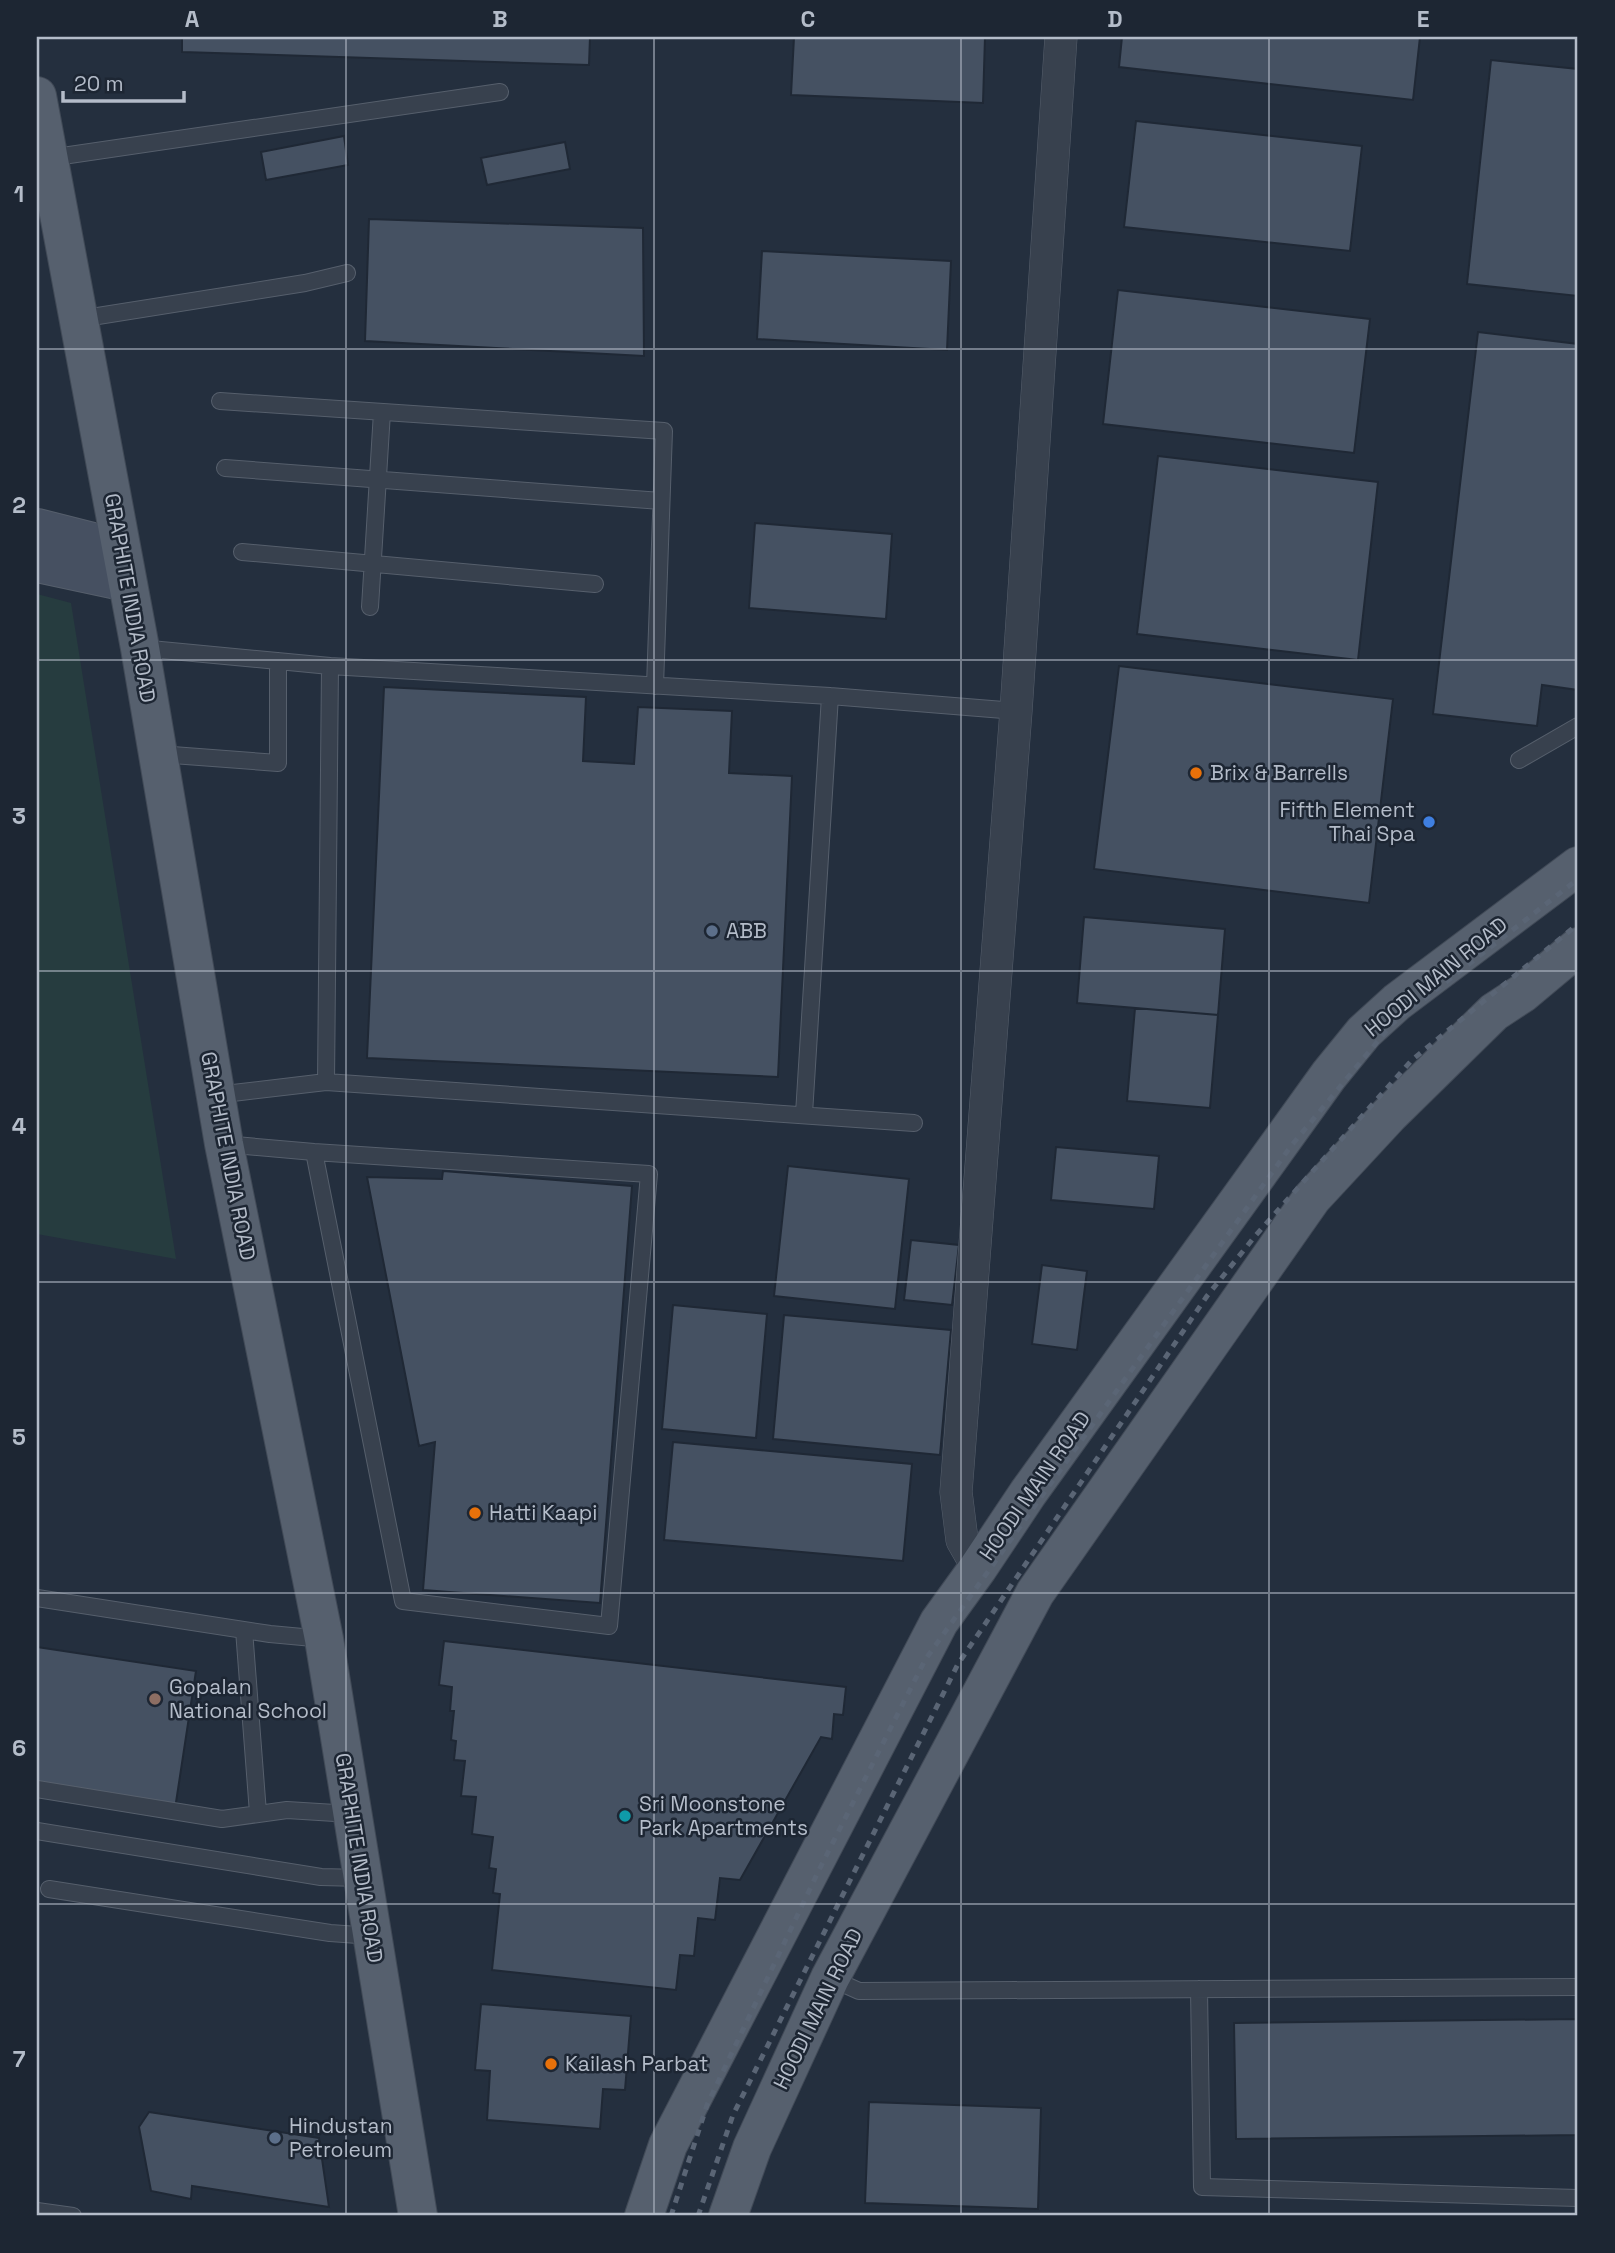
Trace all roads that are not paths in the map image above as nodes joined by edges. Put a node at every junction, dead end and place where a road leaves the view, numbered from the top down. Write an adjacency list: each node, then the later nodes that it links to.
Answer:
1 (1061, 37): 24 (street)
2 (500, 92): 4 (lane)
3 (37, 96): 4 (main road, GRAPHITE INDIA ROAD)
4 (49, 158): 6 (main road, GRAPHITE INDIA ROAD)
5 (347, 273): 6 (lane)
6 (79, 319): 16 (main road, GRAPHITE INDIA ROAD)
7 (220, 401): 8 (lane)
8 (382, 412): 10 (lane); 11 (lane)
9 (225, 468): 10 (lane)
10 (378, 480): 11 (lane); 15 (lane)
11 (661, 501): 22 (lane)
12 (37, 528): 16 (street)
13 (242, 552): 15 (lane)
14 (37, 563): 16 (street)
15 (373, 564): 17 (lane); 18 (lane)
16 (123, 565): 19 (main road, GRAPHITE INDIA ROAD)
17 (595, 584)
18 (370, 607)
19 (139, 648): 20 (lane); 26 (main road, GRAPHITE INDIA ROAD)
20 (278, 661): 21 (lane); 26 (lane)
21 (330, 666): 22 (lane); 30 (lane)
22 (654, 686): 23 (lane)
23 (830, 696): 24 (lane); 32 (lane)
24 (1016, 711): 36 (street)
25 (1578, 726): 27 (lane)
26 (158, 754): 31 (main road, GRAPHITE INDIA ROAD)
27 (1519, 760)
28 (1578, 866): 36 (main road, HOODI MAIN ROAD)
29 (1578, 947): 47 (main road, HOODI MAIN ROAD)
30 (326, 1082): 31 (lane); 32 (lane)
31 (216, 1095): 34 (main road, GRAPHITE INDIA ROAD)
32 (804, 1114): 33 (lane)
33 (914, 1123)
34 (224, 1144): 35 (lane); 39 (main road, GRAPHITE INDIA ROAD)
35 (314, 1152): 35 (lane)
36 (978, 1568): 54 (main road, HOODI MAIN ROAD)
37 (37, 1598): 38 (lane)
38 (244, 1630): 39 (lane); 41 (lane)
39 (324, 1639): 42 (main road, GRAPHITE INDIA ROAD)
40 (37, 1789): 41 (lane)
41 (258, 1813): 42 (lane)
42 (351, 1814): 44 (main road, GRAPHITE INDIA ROAD)
43 (37, 1831): 44 (lane)
44 (361, 1878): 46 (main road, GRAPHITE INDIA ROAD)
45 (49, 1889): 46 (lane)
46 (372, 1936): 53 (main road, GRAPHITE INDIA ROAD)
47 (830, 1978): 49 (lane); 55 (main road, HOODI MAIN ROAD)
48 (1578, 1987): 49 (lane)
49 (1199, 1989): 50 (lane)
50 (1578, 2198)
51 (37, 2211): 52 (lane)
52 (73, 2216)
53 (418, 2216)
54 (644, 2216)
55 (728, 2216)

